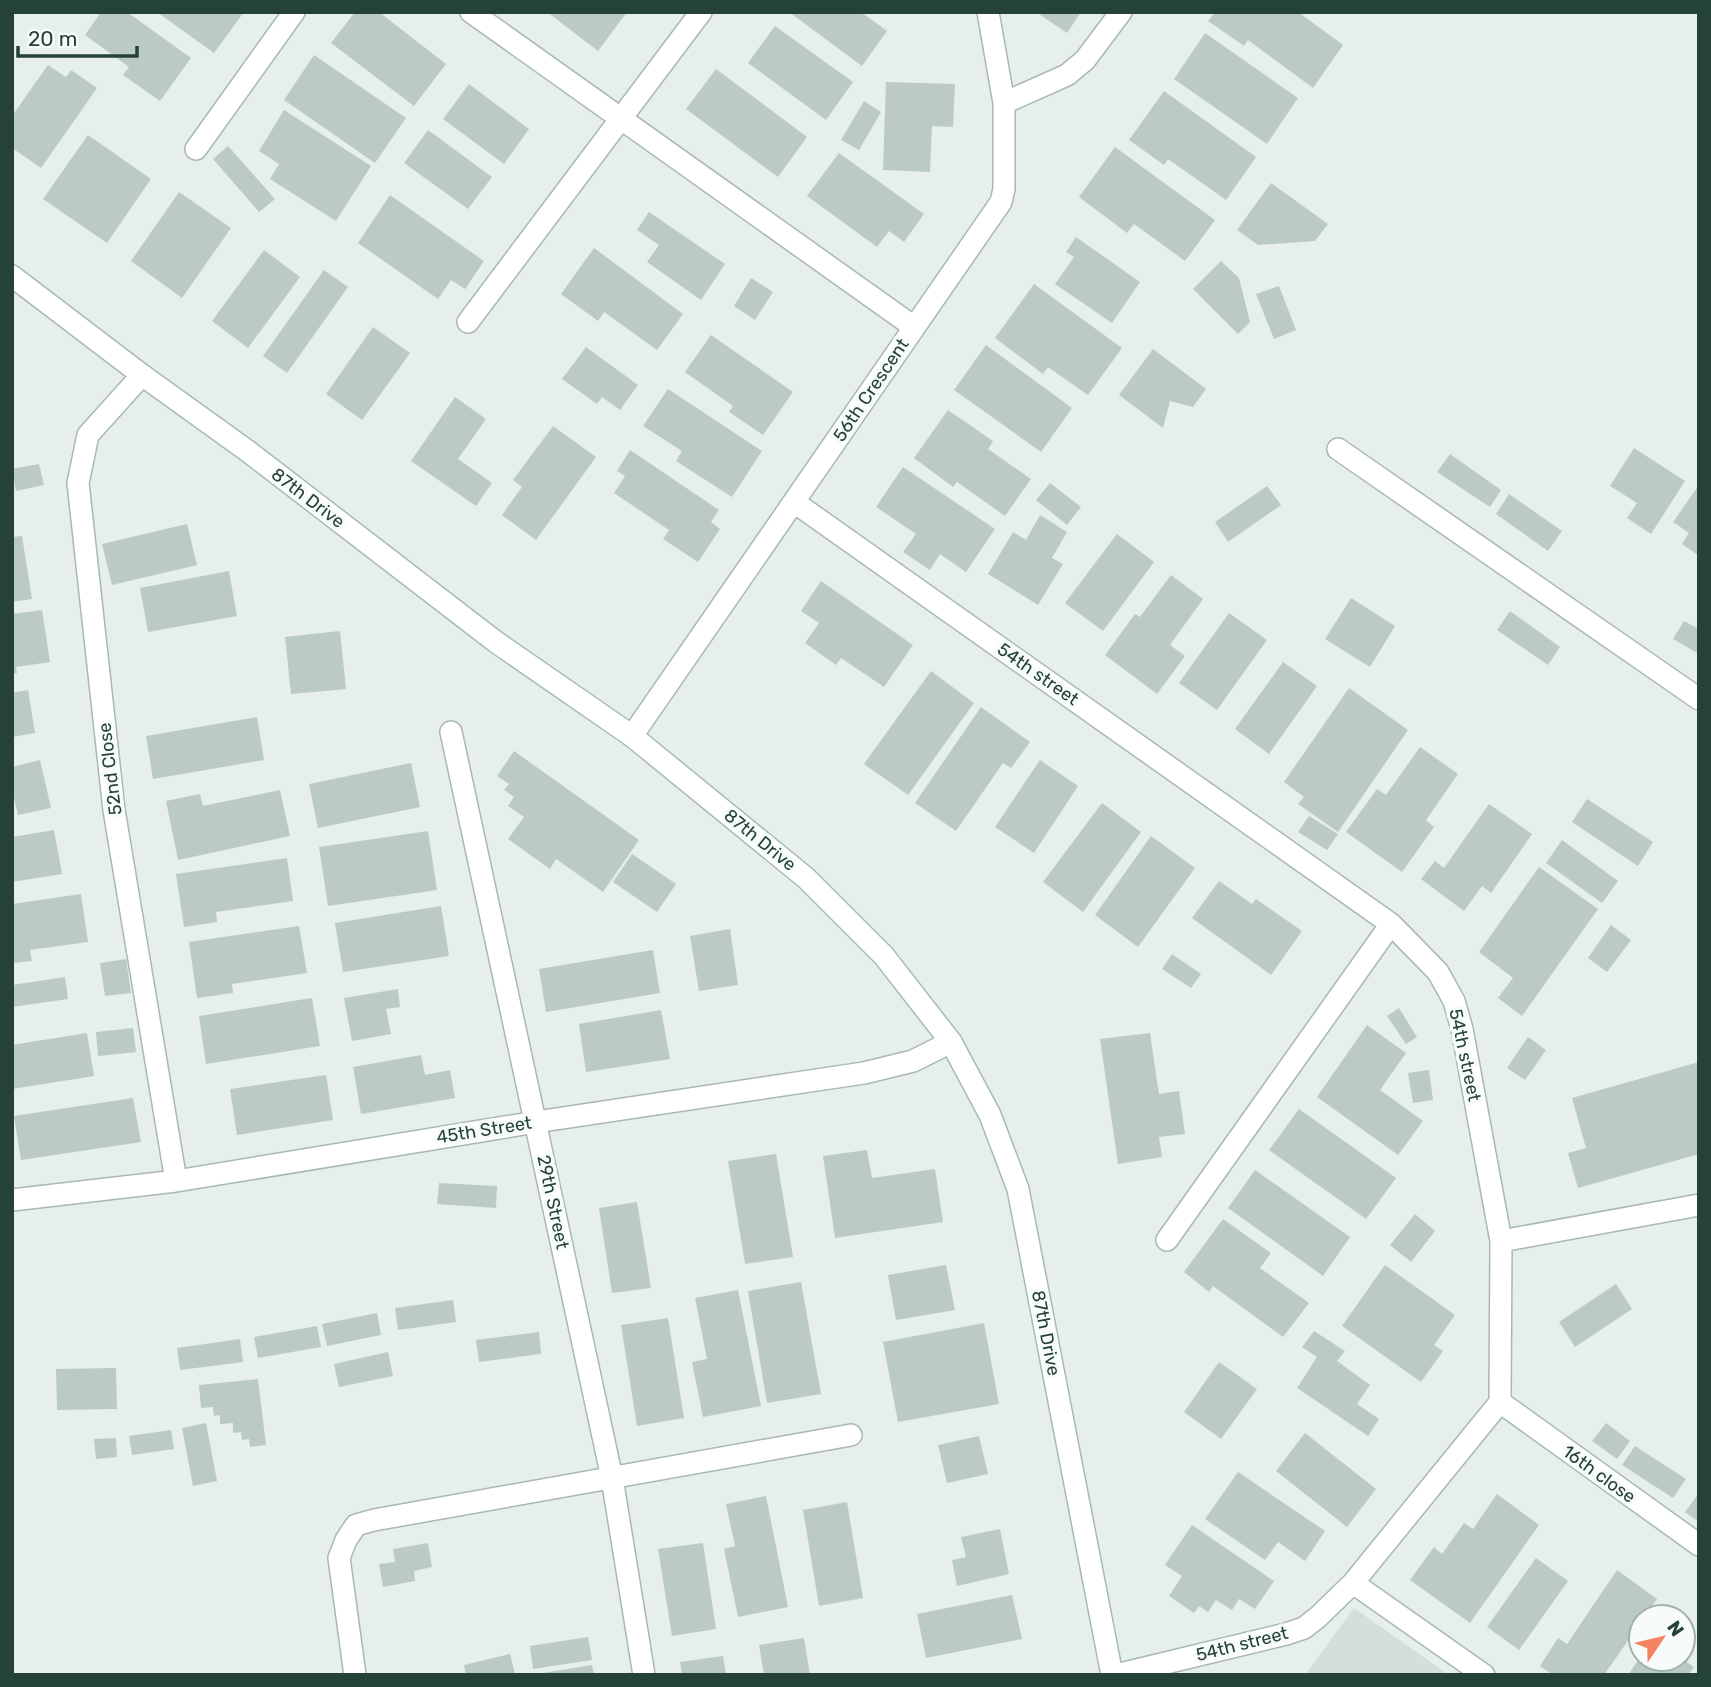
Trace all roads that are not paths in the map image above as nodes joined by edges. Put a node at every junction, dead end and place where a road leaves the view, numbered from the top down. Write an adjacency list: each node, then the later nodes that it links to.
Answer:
1 (295, 12): 8 (street)
2 (471, 12): 7 (street)
3 (701, 12): 7 (street)
4 (988, 12): 6 (street, 56th Crescent)
5 (1121, 12): 6 (street)
6 (1004, 103): 11 (street, 56th Crescent)
7 (620, 119): 10 (street); 11 (street)
8 (196, 149)
9 (12, 276): 12 (street, 87th Drive)
10 (468, 322)
11 (914, 327): 14 (street, 56th Crescent)
12 (142, 375): 17 (street, 87th Drive); 21 (street, 52nd Close)
13 (1338, 449): 15 (street)
14 (794, 502): 17 (street, 56th Crescent); 18 (street, 54th street)
15 (1699, 699)
16 (451, 732): 20 (street, 29th Street)
17 (632, 736): 19 (street, 87th Drive)
18 (1391, 925): 24 (street); 25 (street, 54th street)
19 (951, 1042): 20 (street, 45th Street); 33 (street, 87th Drive)
20 (536, 1122): 21 (street, 45th Street); 28 (street, 29th Street)
21 (176, 1181): 22 (street, 45th Street)
22 (12, 1200)
23 (1699, 1205): 25 (street)
24 (1167, 1240)
25 (1501, 1241): 26 (street, 54th street)
26 (1500, 1402): 29 (street, 16th close); 30 (street, 54th street)
27 (851, 1435): 28 (street)
28 (611, 1478): 31 (street); 32 (street, 29th Street)
29 (1699, 1545)
30 (1353, 1583): 33 (street, 54th street); 34 (street)
31 (355, 1675)
32 (644, 1675)
33 (1114, 1675)
34 (1484, 1675)

